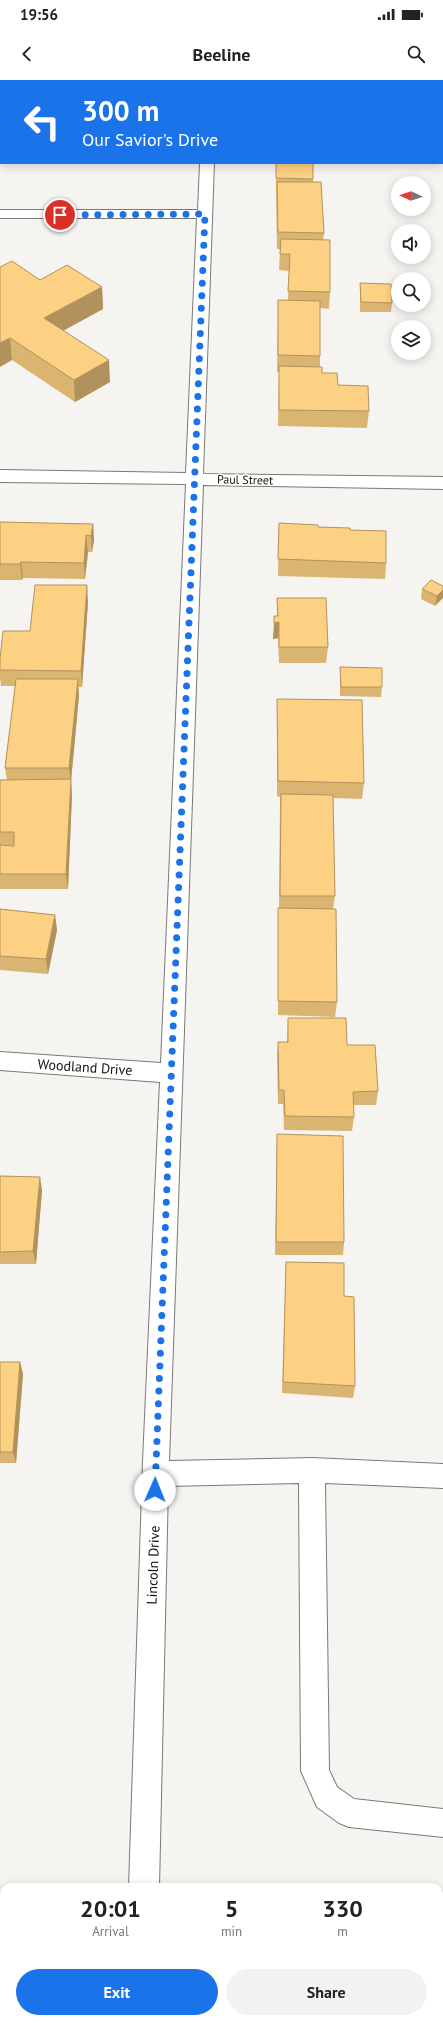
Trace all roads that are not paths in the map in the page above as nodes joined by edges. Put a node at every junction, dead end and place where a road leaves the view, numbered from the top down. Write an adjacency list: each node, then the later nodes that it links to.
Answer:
1 (207, 164): 3 (street, Lincoln Drive)
2 (0, 214): 3 (street)
3 (205, 214): 5 (street, Lincoln Drive)
4 (0, 476): 5 (street, Paul Street)
5 (195, 479): 6 (street, Paul Street); 8 (street, Lincoln Drive)
6 (443, 483)
7 (0, 1061): 8 (street, Woodland Drive)
8 (170, 1073): 10 (street, Lincoln Drive)
9 (312, 1470): 10 (street); 11 (street); 12 (street)
10 (156, 1474): 13 (street, Lincoln Drive)
11 (443, 1476)
12 (443, 1824)
13 (144, 1883)

